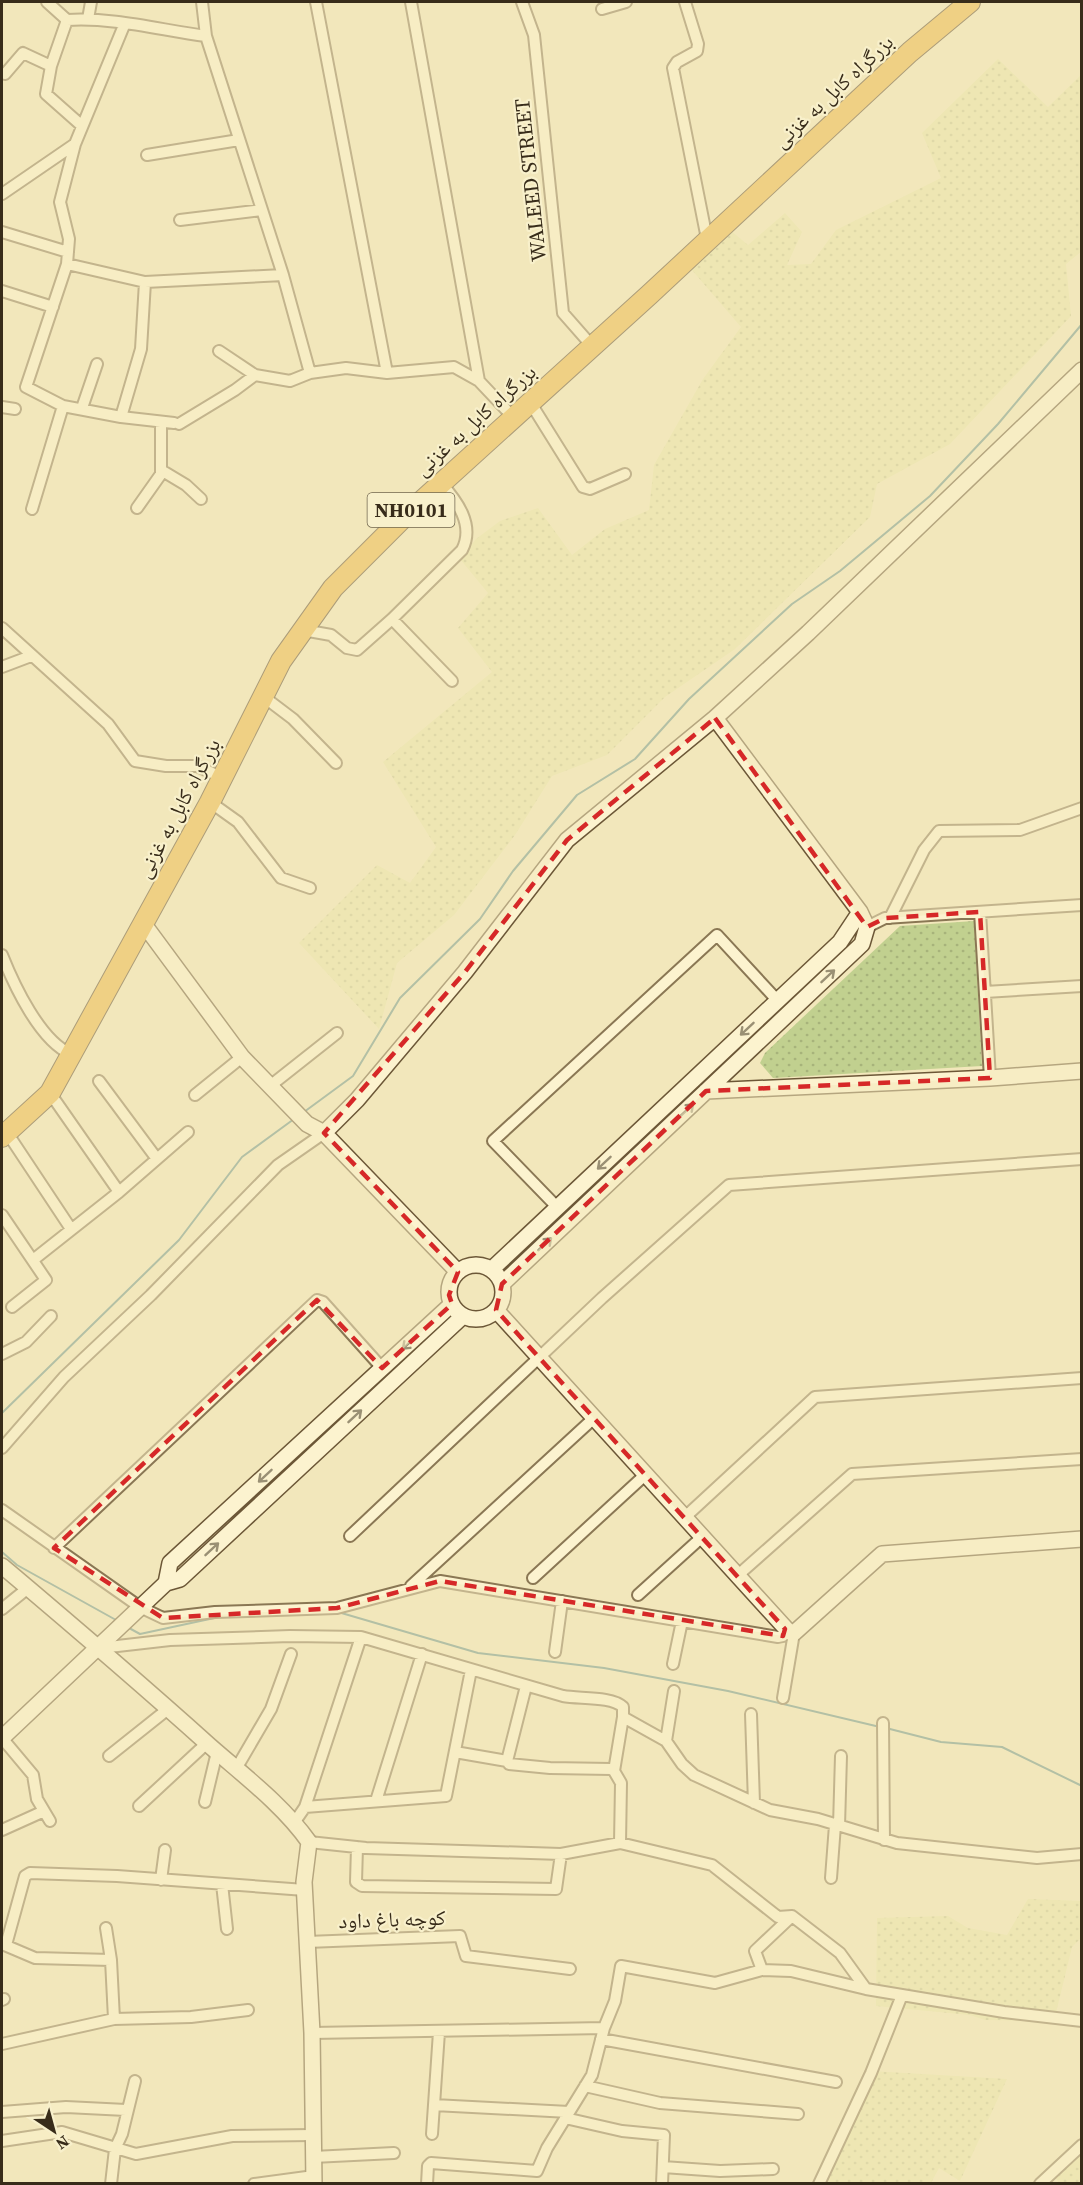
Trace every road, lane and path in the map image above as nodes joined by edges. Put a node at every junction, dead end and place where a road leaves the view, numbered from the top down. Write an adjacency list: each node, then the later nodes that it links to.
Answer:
1 (47, 2): 12 (street)
2 (91, 2): 11 (street)
3 (202, 2): 14 (street)
4 (316, 2): 37 (street)
5 (411, 2): 39 (street)
6 (522, 2): 32 (street, WALEED STREET)
7 (626, 2): 10 (street)
8 (685, 2): 25 (street)
9 (970, 2): 25 (highway, بزرگراه کابل به غزنی / NH0101)
10 (602, 9)
11 (88, 19): 12 (street); 13 (street)
12 (68, 21): 15 (street)
13 (125, 23): 14 (street); 17 (street)
14 (206, 36): 18 (street)
15 (51, 66): 16 (street); 17 (street)
16 (5, 74)
17 (81, 125): 19 (street)
18 (239, 140): 20 (street); 22 (street)
19 (75, 144): 21 (street); 26 (street)
20 (147, 155)
21 (2, 194)
22 (262, 210): 23 (street); 28 (street)
23 (180, 220)
24 (2, 232): 26 (street)
25 (707, 239): 32 (highway, بزرگراه کابل به غزنی / NH0101)
26 (68, 252): 27 (street)
27 (67, 264): 29 (street); 31 (street)
28 (283, 275): 29 (street); 36 (street)
29 (145, 282): 45 (street)
30 (2, 291): 31 (street)
31 (52, 307): 41 (street)
32 (592, 346): 40 (highway, بزرگراه کابل به غزنی / NH0101)
33 (219, 351): 38 (street)
34 (97, 364): 43 (street)
35 (1082, 370): 61 (street)
36 (310, 373): 37 (street); 38 (street)
37 (387, 373): 39 (street)
38 (255, 375): 47 (street)
39 (479, 381): 46 (street)
40 (530, 402): 46 (highway, بزرگراه کابل به غزنی / NH0101); 49 (street)
41 (63, 406): 43 (street); 53 (street)
42 (2, 407): 44 (street)
43 (82, 408): 45 (street)
44 (15, 409)
45 (121, 417): 47 (street)
46 (513, 417): 50 (highway, بزرگراه کابل به غزنی / NH0101)
47 (161, 422): 48 (street)
48 (161, 470): 51 (street); 52 (street)
49 (625, 474)
50 (441, 483): 54 (street); 56 (highway, بزرگراه کابل به غزنی / NH0101)
51 (201, 499)
52 (137, 508)
53 (32, 509)
54 (392, 620): 56 (street); 59 (street)
55 (2, 628): 57 (street)
56 (303, 630): 60 (highway, بزرگراه کابل به غزنی / NH0101)
57 (31, 656): 58 (street); 63 (street)
58 (2, 667)
59 (452, 681)
60 (264, 696): 62 (street); 63 (highway, بزرگراه کابل به غزنی / NH0101)
61 (715, 718): 68 (street); 88 (street)
62 (336, 763)
63 (222, 778): 64 (highway, بزرگراه کابل به غزنی / NH0101)
64 (210, 802): 66 (street); 71 (highway, بزرگراه کابل به غزنی / NH0101)
65 (1082, 808): 70 (street)
66 (310, 888)
67 (1082, 905): 69 (street)
68 (860, 912): 72 (street); 76 (street)
69 (980, 912): 70 (street); 75 (street)
70 (890, 918): 72 (street)
71 (143, 923): 78 (highway, بزرگراه کابل به غزنی / NH0101); 79 (street)
72 (867, 927): 84 (street, one-way to 72)
73 (2, 958): 78 (street)
74 (1082, 986): 75 (street)
75 (985, 992): 81 (street)
76 (777, 1000): 93 (street, one-way to 93); 93 (street)
77 (337, 1033): 83 (street)
78 (70, 1054): 85 (highway, بزرگراه کابل به غزنی / NH0101)
79 (242, 1057): 83 (street); 86 (street)
80 (1082, 1071): 81 (street)
81 (990, 1078): 84 (street)
82 (99, 1081): 90 (street)
83 (273, 1089): 88 (street)
84 (706, 1091): 99 (street, one-way to 84)
85 (50, 1093): 89 (highway, بزرگراه کابل به غزنی / NH0101); 92 (street)
86 (195, 1095)
87 (188, 1132): 90 (street)
88 (324, 1133): 98 (street); 110 (street)
89 (5, 1135): 95 (street)
90 (157, 1159): 92 (street)
91 (1082, 1159): 106 (street)
92 (119, 1192): 95 (street)
93 (557, 1207): 97 (street)
94 (2, 1215): 96 (street)
95 (71, 1229): 96 (street)
96 (33, 1260): 101 (street)
97 (492, 1269): 98 (street); 99 (street)
98 (458, 1272): 100 (street)
99 (502, 1284): 102 (street)
100 (452, 1304): 104 (street); 107 (street, one-way to 107)
101 (12, 1306)
102 (496, 1310): 104 (street); 106 (street)
103 (51, 1316): 105 (street)
104 (464, 1316): 122 (street, one-way to 104)
105 (2, 1354)
106 (539, 1357): 109 (street); 115 (street)
107 (382, 1368): 118 (street); 122 (street, one-way to 122)
108 (1082, 1378): 114 (street)
109 (594, 1418): 112 (street); 124 (street)
110 (2, 1448)
111 (1082, 1459): 120 (street)
112 (645, 1475): 114 (street); 121 (street)
113 (2, 1510): 118 (street)
114 (684, 1518): 116 (street)
115 (350, 1536)
116 (702, 1538): 120 (street); 125 (street)
117 (1082, 1539): 130 (street)
118 (54, 1548): 127 (street)
119 (2, 1566): 123 (street)
120 (737, 1576): 130 (street)
121 (533, 1578)
122 (166, 1583): 127 (street)
123 (28, 1588): 128 (street); 132 (street)
124 (409, 1588): 126 (street); 127 (street)
125 (639, 1595)
126 (562, 1601): 129 (street); 133 (street)
127 (140, 1607): 132 (street)
128 (2, 1609)
129 (682, 1621): 130 (street); 136 (street)
130 (790, 1631): 140 (street)
131 (361, 1637): 132 (street); 135 (street); 158 (street)
132 (100, 1648): 141 (street); 145 (street)
133 (555, 1652)
134 (291, 1654): 152 (street)
135 (422, 1654): 137 (street); 154 (street)
136 (673, 1664)
137 (471, 1670): 138 (street); 148 (street)
138 (526, 1686): 143 (street); 151 (street)
139 (674, 1691): 146 (street)
140 (783, 1698)
141 (168, 1709): 147 (street); 149 (street)
142 (751, 1714): 156 (street)
143 (623, 1717): 146 (street); 153 (street)
144 (883, 1723): 164 (street)
145 (2, 1738): 159 (street)
146 (666, 1741): 156 (street)
147 (212, 1747): 152 (street); 155 (street); 157 (street)
148 (455, 1752): 151 (street); 154 (street)
149 (109, 1756)
150 (841, 1756): 162 (street)
151 (507, 1761): 153 (street)
152 (236, 1769): 161 (street)
153 (614, 1771): 166 (street)
154 (376, 1801): 158 (street)
155 (205, 1802)
156 (754, 1803): 162 (street)
157 (139, 1806)
158 (305, 1807): 161 (street)
159 (42, 1812): 160 (street); 163 (street)
160 (50, 1821)
161 (294, 1823): 165 (street)
162 (837, 1826): 164 (street); 171 (street)
163 (2, 1830)
164 (884, 1840): 170 (street)
165 (309, 1842): 167 (street); 174 (street)
166 (620, 1843): 169 (street); 175 (street)
167 (357, 1847): 169 (street); 169 (street)
168 (165, 1850): 172 (street)
169 (561, 1854)
170 (1082, 1854)
171 (831, 1878)
172 (161, 1880): 173 (street); 179 (street)
173 (222, 1884): 174 (street); 177 (street)
174 (305, 1890): 178 (street)
175 (792, 1916): 182 (street); 183 (street)
176 (106, 1928): 180 (street)
177 (227, 1929)
178 (307, 1942): 181 (street, کوچه باغ داود); 189 (street)
179 (4, 1944): 180 (street)
180 (111, 1960): 186 (street)
181 (570, 1969)
182 (762, 1970): 183 (street); 190 (street)
183 (866, 1989): 184 (street)
184 (902, 1995): 187 (street); 214 (street)
185 (248, 2010): 186 (street)
186 (114, 2019): 191 (street)
187 (1082, 2021)
188 (439, 2032): 189 (street); 190 (street); 195 (street)
189 (312, 2033): 200 (street)
190 (602, 2033): 193 (street); 194 (street)
191 (2, 2044)
192 (135, 2081): 196 (street)
193 (836, 2082)
194 (585, 2086): 198 (street); 199 (street)
195 (434, 2105): 199 (street); 201 (street)
196 (126, 2110): 197 (street); 204 (street)
197 (2, 2112)
198 (798, 2114)
199 (567, 2115): 207 (street); 212 (street)
200 (313, 2134): 204 (street); 206 (street)
201 (432, 2134)
202 (2, 2141): 204 (street)
203 (1082, 2145): 215 (street)
204 (115, 2149): 210 (street)
205 (394, 2153): 206 (street)
206 (313, 2157): 209 (street)
207 (663, 2167): 208 (street); 213 (street)
208 (773, 2169)
209 (314, 2180): 211 (street)
210 (111, 2184)
211 (254, 2184)
212 (428, 2184)
213 (662, 2184)
214 (819, 2184)
215 (1040, 2184)

